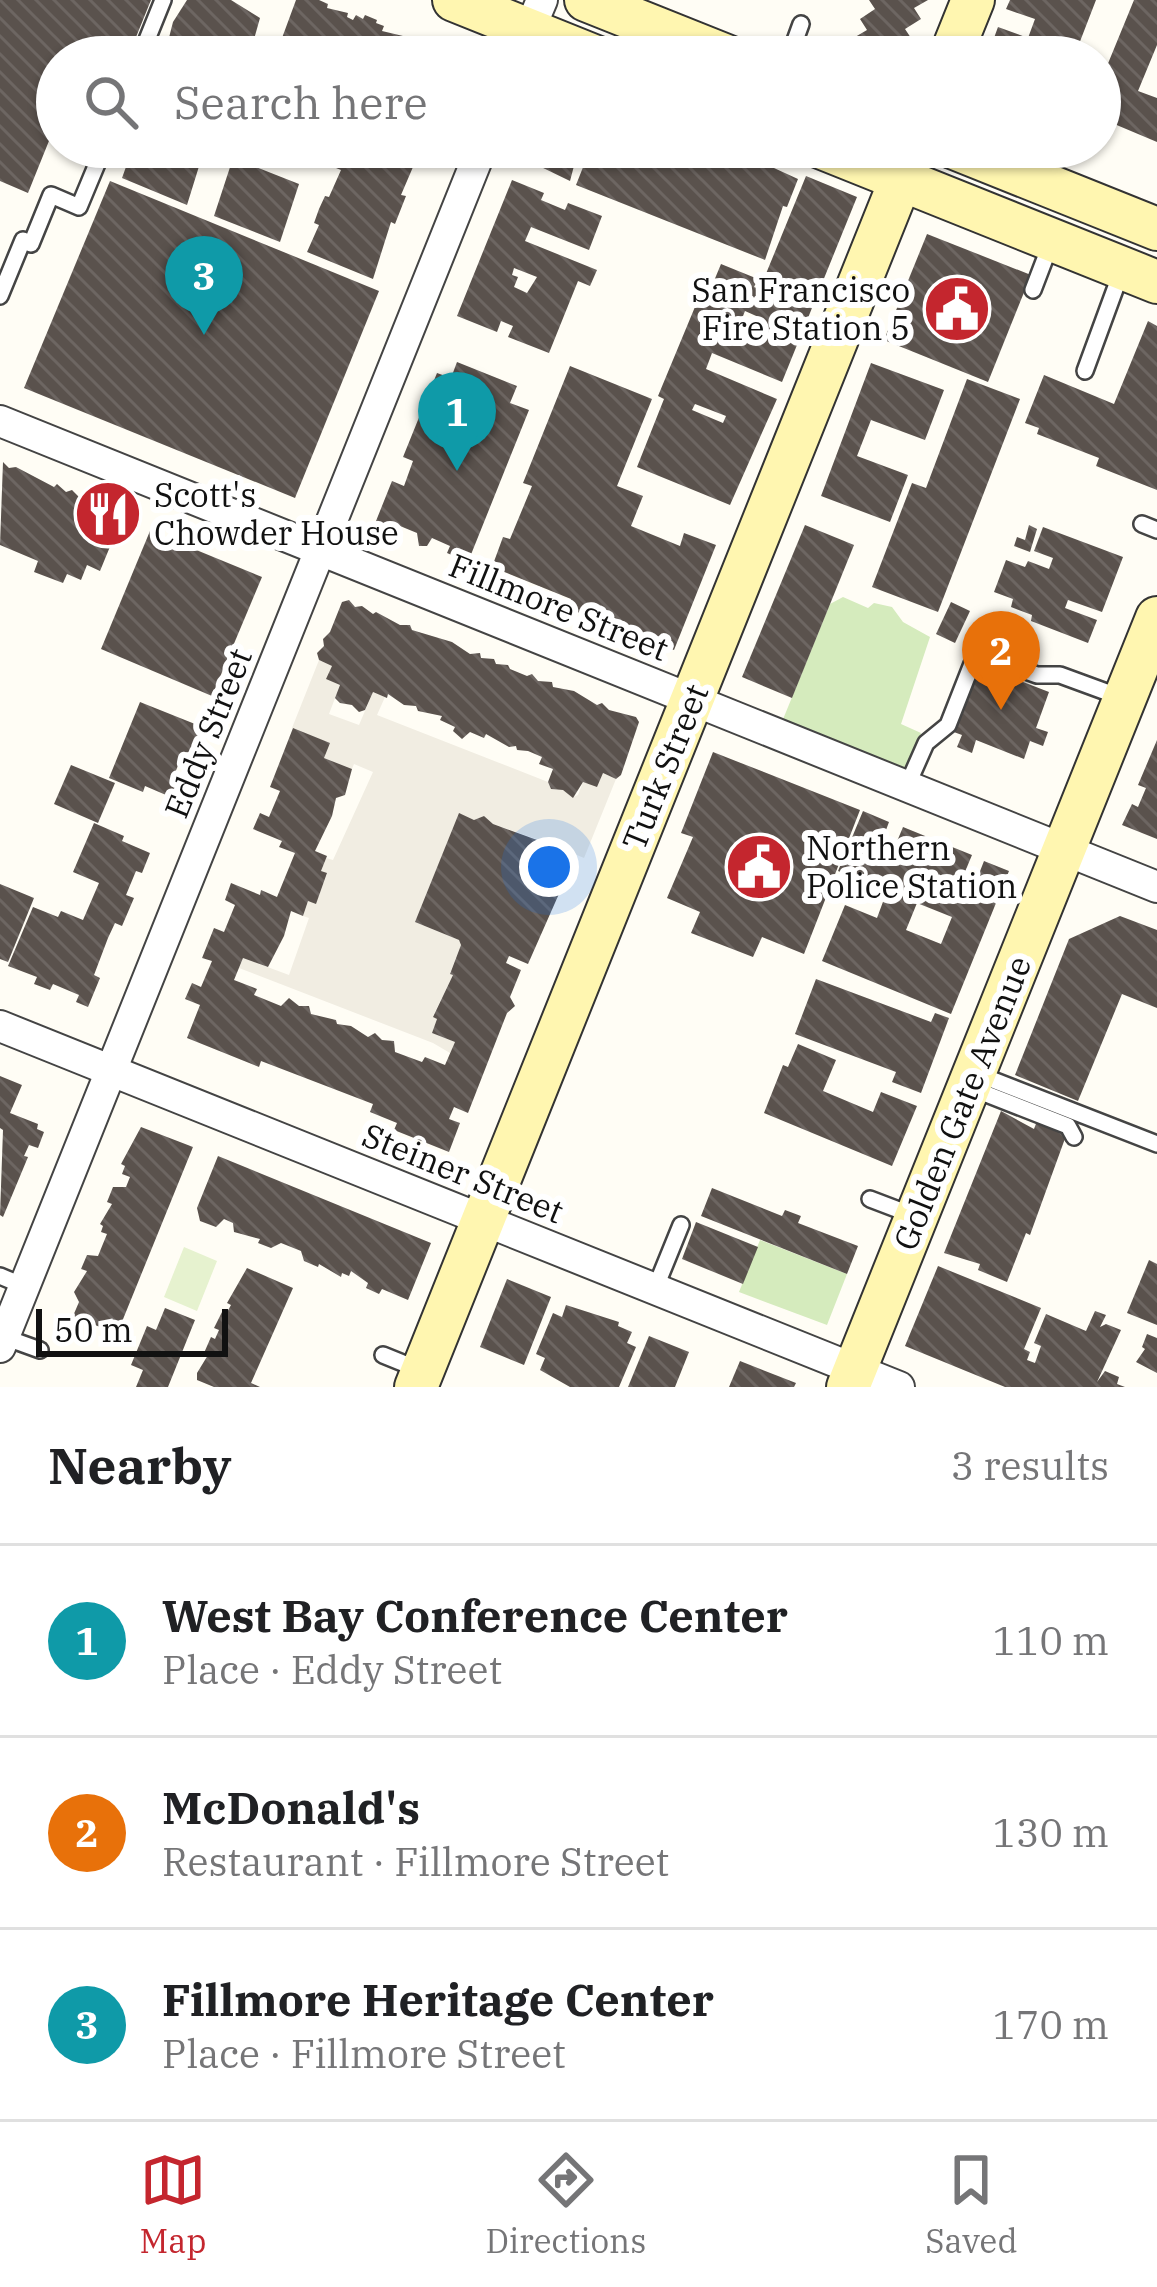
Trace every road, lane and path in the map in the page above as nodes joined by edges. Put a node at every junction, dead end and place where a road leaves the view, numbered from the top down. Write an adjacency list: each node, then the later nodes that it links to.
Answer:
1 (163, 0): 7 (lane)
2 (454, 0): 6 (main road)
3 (586, 0): 8 (main road)
4 (974, 0): 10 (main road)
5 (801, 25): 9 (lane)
6 (530, 29)
7 (148, 36)
8 (676, 36)
9 (797, 36)
10 (959, 36)
11 (95, 168): 20 (lane)
12 (474, 168): 23 (street, Eddy Street)
13 (906, 168): 26 (main road, Turk Street)
14 (917, 168): 17 (main road)
15 (1004, 168): 16 (main road)
16 (1157, 229)
17 (1052, 240): 18 (main road); 19 (lane)
18 (1140, 275): 21 (lane)
19 (1033, 290)
20 (0, 296)
21 (1085, 371)
22 (0, 421): 23 (street, Fillmore Street)
23 (320, 550): 26 (street, Fillmore Street); 31 (street, Eddy Street)
24 (1157, 618): 25 (main road, Golden Gate Avenue)
25 (1124, 699): 27 (lane); 28 (main road, Golden Gate Avenue)
26 (692, 700): 27 (street, Fillmore Street); 36 (main road, Turk Street)
27 (907, 786): 28 (street, Fillmore Street)
28 (1064, 849): 29 (street, Fillmore Street); 32 (main road, Golden Gate Avenue)
29 (1157, 887)
30 (0, 1026): 31 (street, Steiner Street)
31 (111, 1070): 36 (street, Steiner Street); 38 (street, Eddy Street)
32 (971, 1080): 33 (lane); 35 (main road, Golden Gate Avenue)
33 (1157, 1144)
34 (870, 1198): 35 (lane)
35 (916, 1216): 43 (main road, Golden Gate Avenue)
36 (483, 1220): 39 (street, Steiner Street); 42 (main road, Turk Street)
37 (682, 1225): 39 (lane)
38 (12, 1281): 40 (street, Eddy Street)
39 (655, 1289): 43 (street, Steiner Street)
40 (2, 1342): 41 (lane)
41 (40, 1350)
42 (415, 1374)
43 (852, 1378): 44 (street, Steiner Street)
44 (899, 1387)

